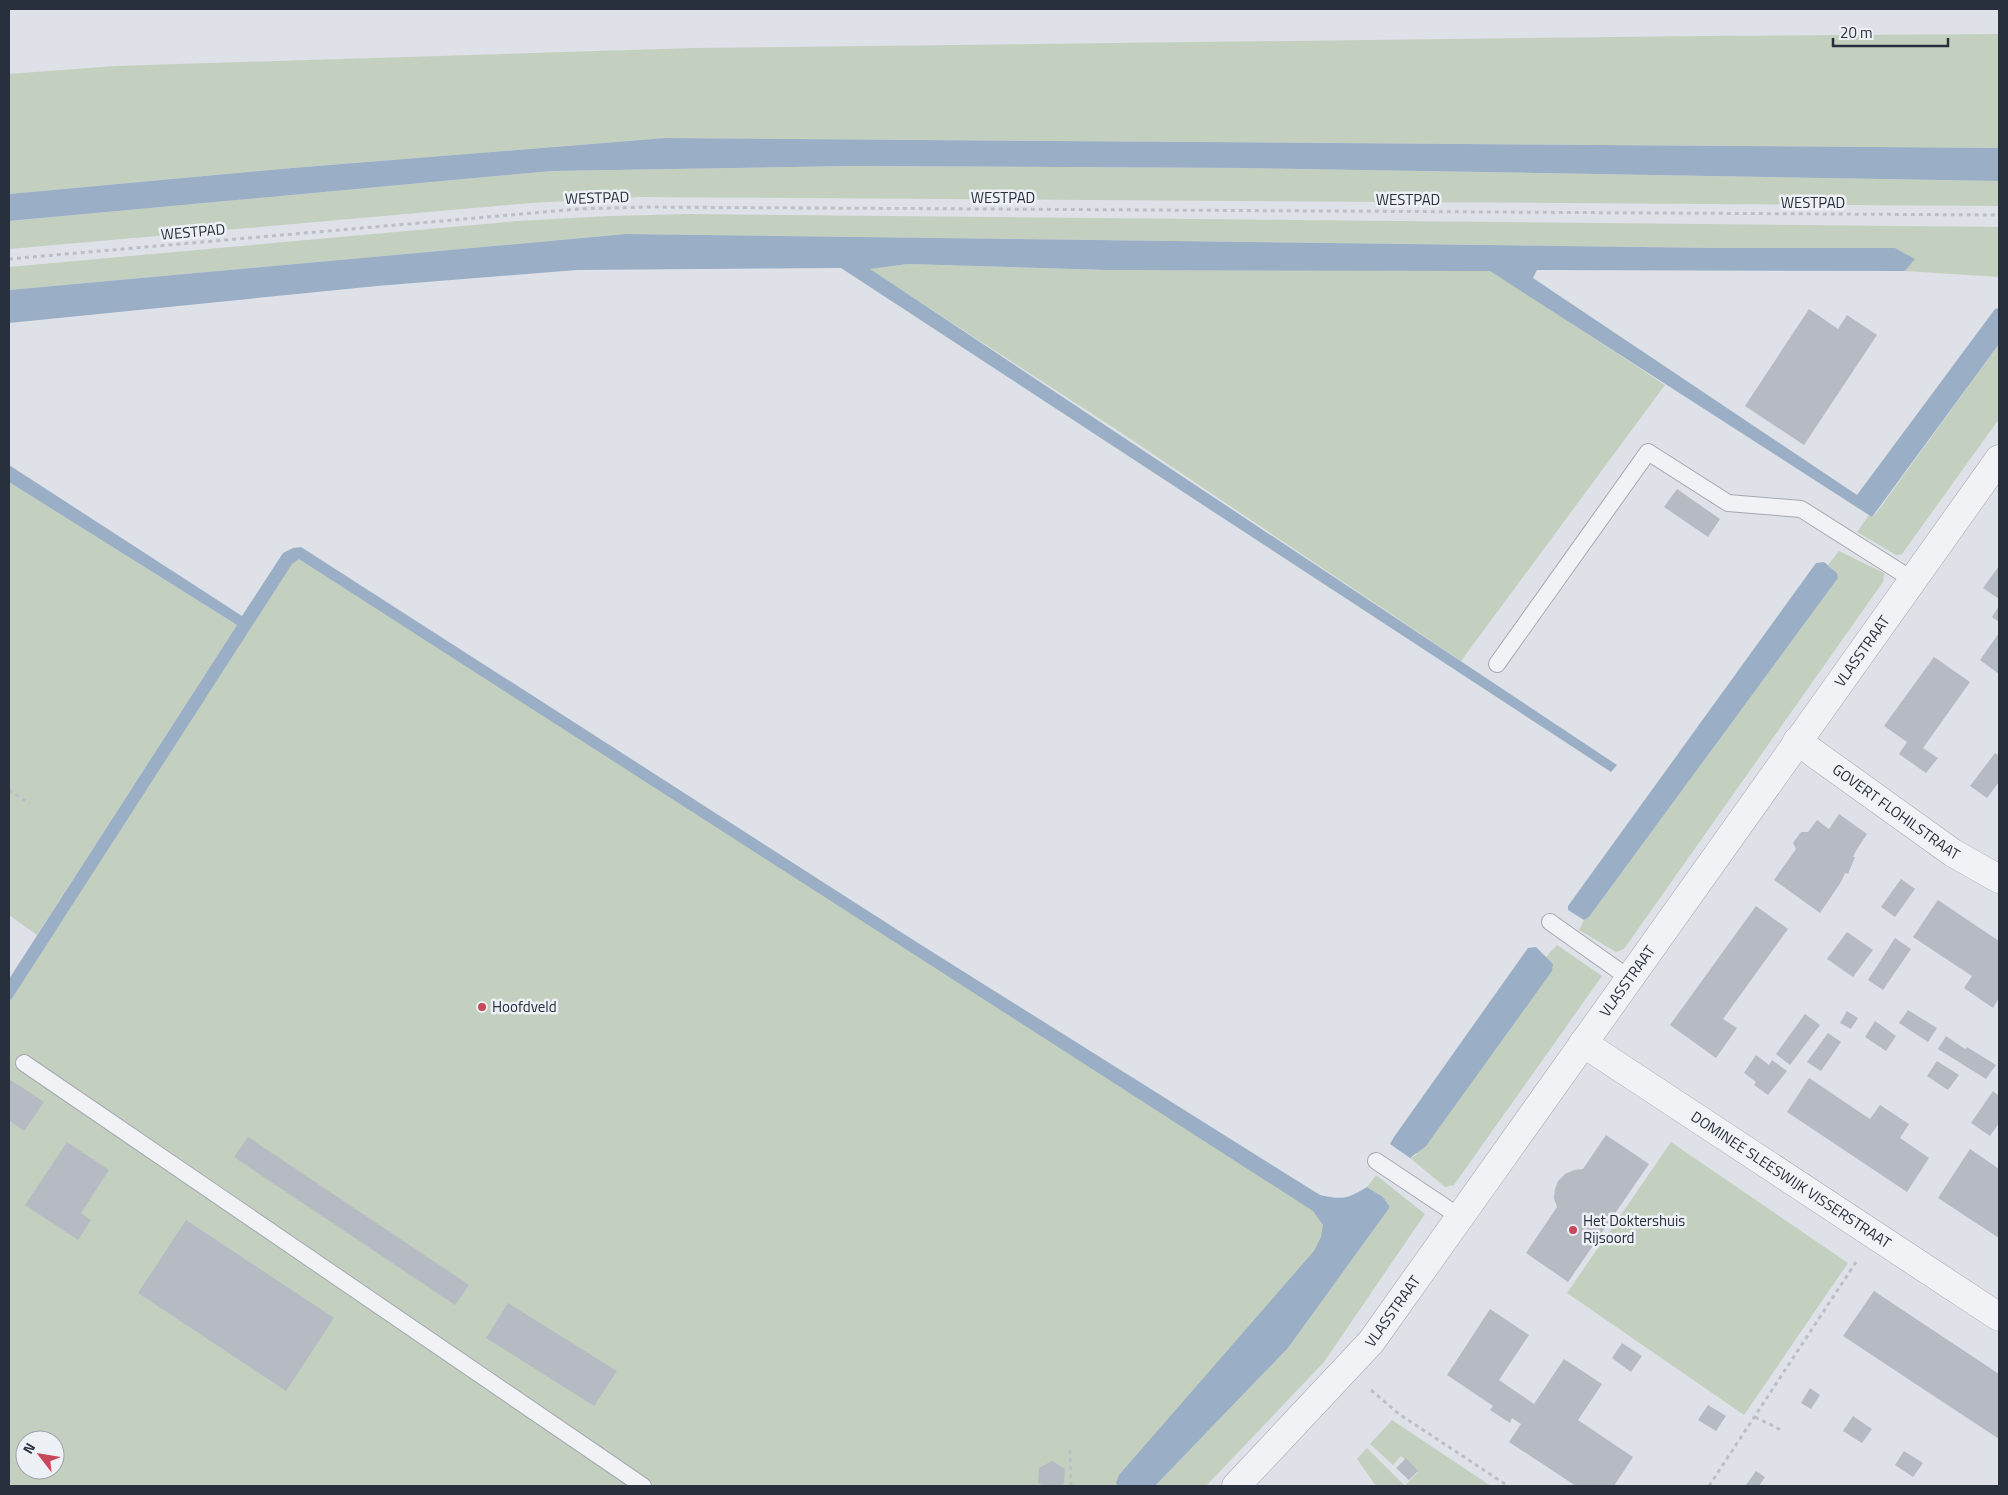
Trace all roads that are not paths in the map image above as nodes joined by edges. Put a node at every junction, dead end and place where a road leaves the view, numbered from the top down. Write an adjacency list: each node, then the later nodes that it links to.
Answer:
1 (1999, 459): 2 (street, VLASSTRAAT)
2 (1913, 580): 3 (lane); 4 (street, VLASSTRAAT)
3 (1497, 664)
4 (1797, 740): 5 (street, GOVERT FLOHILSTRAAT); 7 (street, VLASSTRAAT)
5 (1999, 878)
6 (1550, 922): 7 (lane)
7 (1629, 978): 8 (street, VLASSTRAAT)
8 (1583, 1043): 11 (street, VLASSTRAAT); 12 (street, DOMINEE SLEESWIJK VISSERSTRAAT)
9 (24, 1063): 13 (lane)
10 (1376, 1161): 11 (lane)
11 (1460, 1217): 14 (street, VLASSTRAAT)
12 (1999, 1317)
13 (644, 1486)
14 (1236, 1486)

